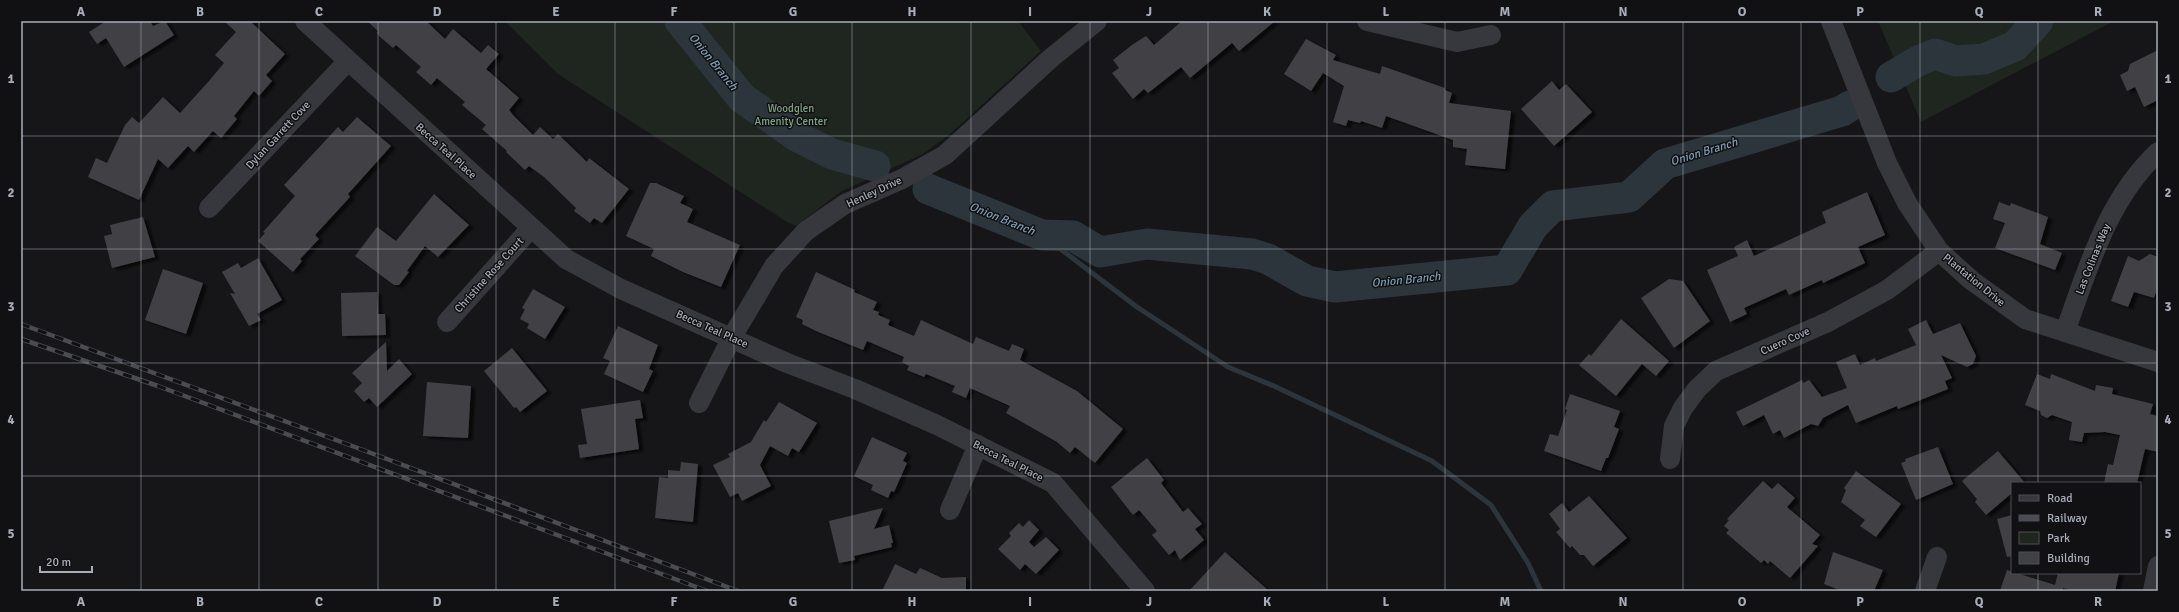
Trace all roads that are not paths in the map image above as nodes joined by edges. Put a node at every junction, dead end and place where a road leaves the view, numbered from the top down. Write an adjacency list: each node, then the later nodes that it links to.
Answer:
1 (305, 21): 6 (street, Becca Teal Place)
2 (1097, 21): 13 (street, Henley Drive)
3 (1367, 21): 5 (street)
4 (1831, 21): 10 (street, Plantation Drive)
5 (1491, 35)
6 (348, 61): 8 (street, Dylan Garrett Cove); 9 (street, Becca Teal Place)
7 (2158, 152): 12 (street, Las Colinas Way)
8 (209, 208)
9 (530, 229): 11 (street, Christine Rose Court); 13 (street, Becca Teal Place)
10 (1939, 251): 12 (street, Plantation Drive); 17 (street, Cuero Cove)
11 (447, 322)
12 (2065, 332): 14 (street, Plantation Drive)
13 (732, 337): 15 (street, Henley Drive); 16 (street, Becca Teal Place)
14 (2158, 362)
15 (699, 403)
16 (978, 445): 18 (street); 21 (street, Becca Teal Place)
17 (1670, 459)
18 (950, 510)
19 (1937, 557): 22 (street)
20 (2158, 566): 23 (street)
21 (1145, 591)
22 (1925, 591)
23 (2153, 591)

